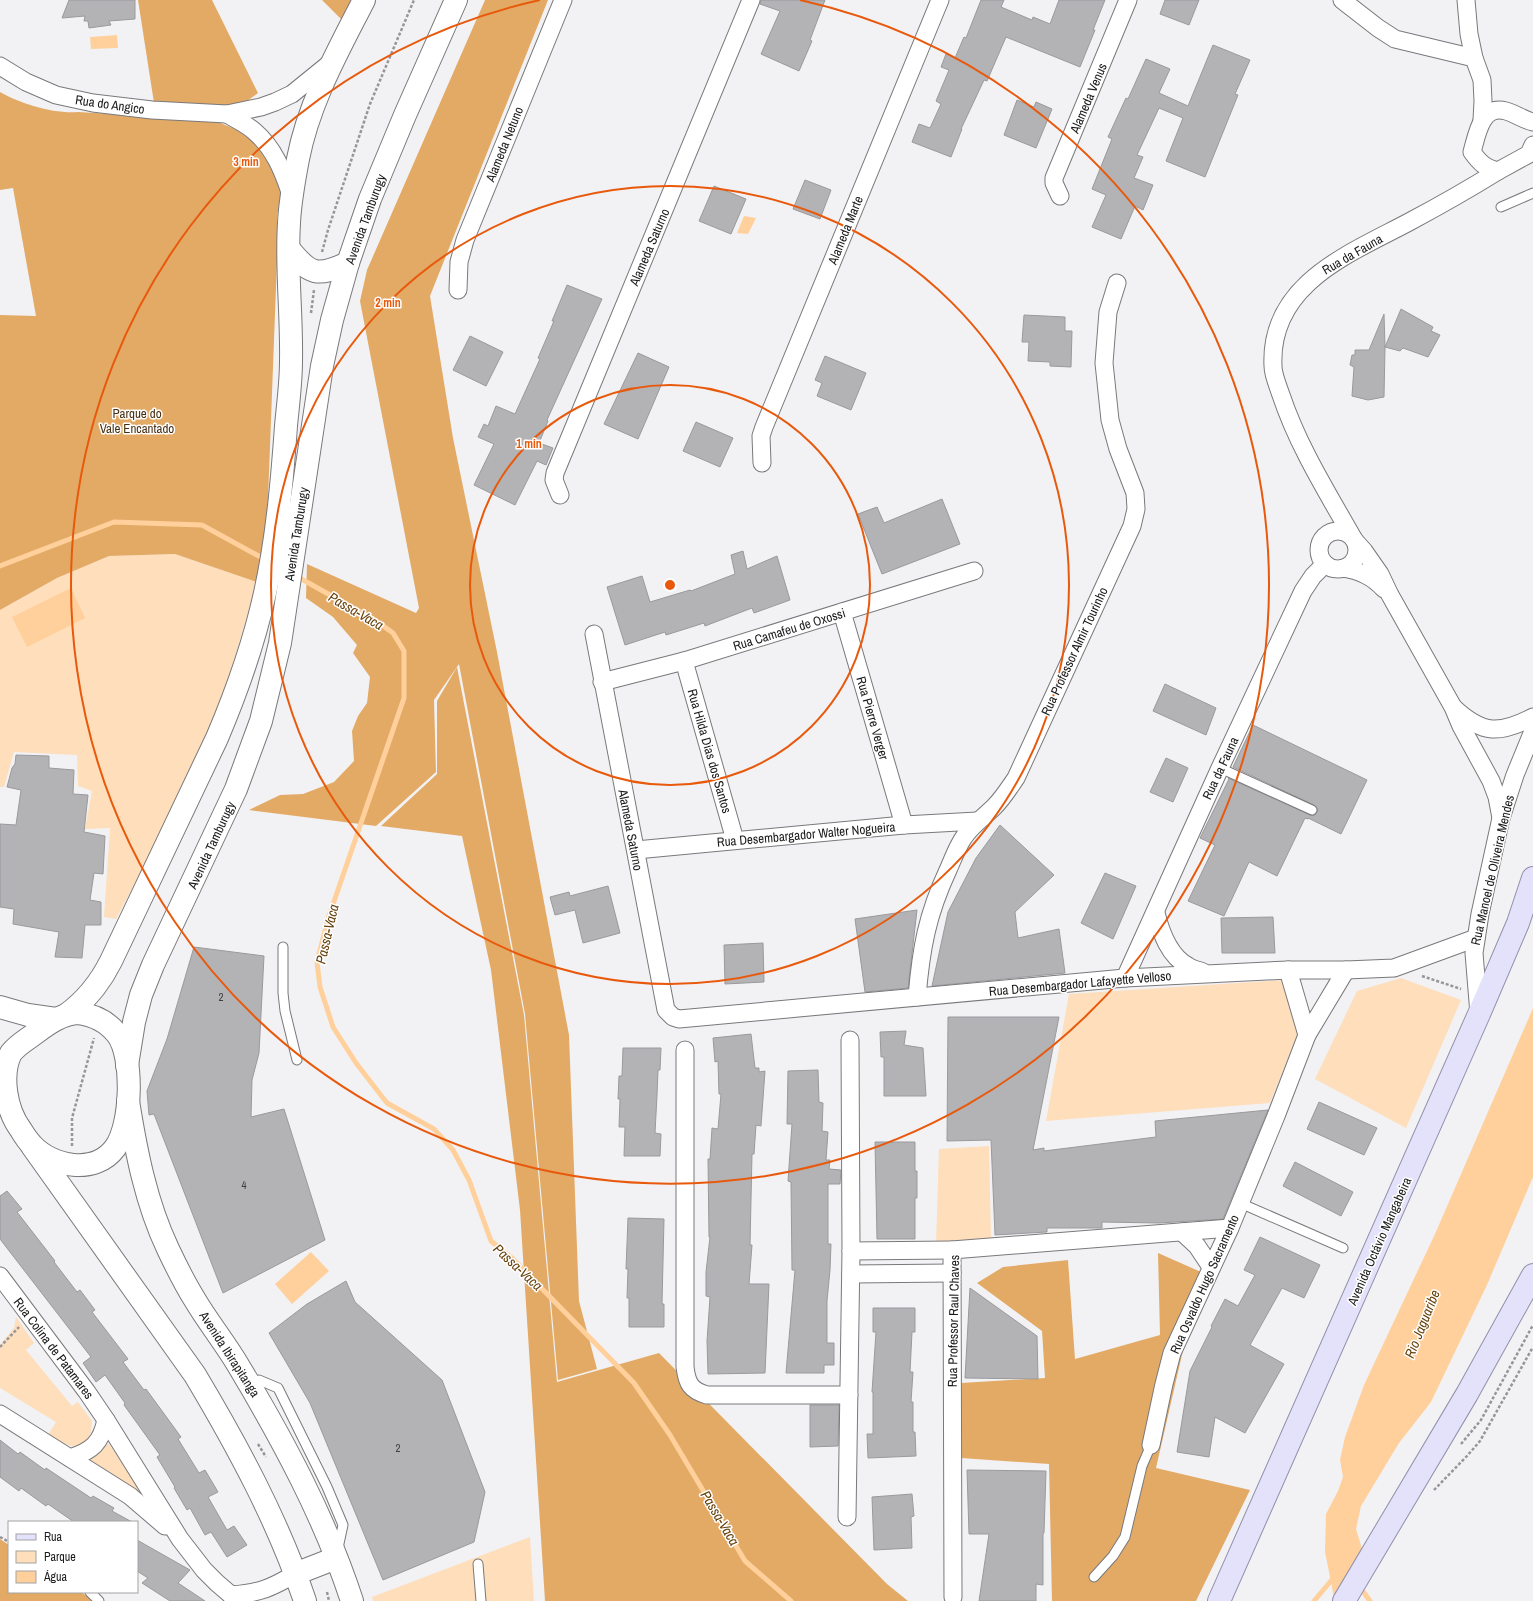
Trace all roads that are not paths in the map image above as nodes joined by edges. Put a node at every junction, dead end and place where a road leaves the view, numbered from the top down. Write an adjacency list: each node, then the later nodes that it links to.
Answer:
1 (364, 0): 10 (main road, Avenida Tamburugy)
2 (456, 0): 24 (main road, Avenida Tamburugy)
3 (563, 0): 26 (street, Alameda Netuno)
4 (751, 0): 28 (street, Alameda Saturno)
5 (940, 0): 27 (street, Alameda Marte)
6 (1128, 0): 21 (street, Alameda Venus)
7 (1342, 0): 9 (street)
8 (1466, 0): 9 (street)
9 (1474, 58): 12 (street)
10 (334, 60): 14 (street, Rua do Angico); 20 (main road, Avenida Tamburugy)
11 (0, 66): 14 (street, Rua do Angico)
12 (1482, 80): 13 (street); 15 (street)
13 (1506, 111): 15 (street); 16 (street)
14 (226, 114): 20 (street, Rua do Angico)
15 (1482, 120): 18 (street)
16 (1532, 125)
17 (1532, 151): 18 (street, Rua da Fauna)
18 (1498, 171): 29 (street, Rua da Fauna)
19 (1533, 193): 22 (lane)
20 (291, 196): 23 (main road, Avenida Tamburugy)
21 (1060, 196)
22 (1501, 207)
23 (289, 248): 24 (main road); 59 (main road, Avenida Tamburugy)
24 (348, 263): 65 (main road, Avenida Tamburugy)
25 (1117, 283): 44 (street, Rua Professor Almir Tourinho)
26 (458, 290)
27 (762, 463)
28 (560, 495)
29 (1354, 539): 30 (street); 31 (street); 33 (street, Rua da Fauna)
30 (1325, 564): 31 (street); 41 (street, Rua da Fauna)
31 (1343, 568): 33 (street)
32 (974, 571): 34 (street, Rua Camafeu de Oxossi)
33 (1390, 595): 38 (street)
34 (842, 612): 36 (street, Rua Camafeu de Oxossi); 45 (street, Rua Pierre Verger)
35 (594, 634): 37 (street, Alameda Saturno)
36 (684, 661): 37 (street, Rua Camafeu de Oxossi); 46 (street, Rua Hilda Dias dos Santos)
37 (602, 682): 47 (street, Alameda Saturno)
38 (1453, 707): 39 (street); 43 (street)
39 (1533, 717)
40 (1533, 731): 43 (street, Rua Manoel de Oliveira Mendes)
41 (1220, 768): 42 (lane); 49 (street, Rua da Fauna)
42 (1312, 810)
43 (1501, 818): 50 (street, Rua Manoel de Oliveira Mendes)
44 (977, 822): 45 (street, Rua Desembargador Walter Nogueira); 56 (street, Rua Professor Almir Tourinho)
45 (904, 825): 46 (street, Rua Desembargador Walter Nogueira)
46 (735, 840): 47 (street, Rua Desembargador Walter Nogueira)
47 (636, 850): 60 (street, Alameda Saturno)
48 (1533, 878): 57 (main road, Avenida Octávio Mangabeira)
49 (1156, 913): 54 (street); 55 (street, Rua da Fauna)
50 (1476, 938): 53 (street, Rua Desembargador Lafayette Velloso); 57 (street, Rua Manoel de Oliveira Mendes)
51 (283, 947): 64 (lane)
52 (1288, 970): 53 (street, Rua Desembargador Lafayette Velloso); 54 (street, Rua Desembargador Lafayette Velloso); 61 (street)
53 (1346, 970): 61 (street, Rua Osvaldo Hugo Sacramento)
54 (1206, 973): 55 (street, Rua Desembargador Lafayette Velloso)
55 (1125, 978): 56 (street, Rua Desembargador Lafayette Velloso)
56 (918, 997): 60 (street, Rua Desembargador Lafayette Velloso)
57 (1478, 1004): 99 (main road, Avenida Octávio Mangabeira)
58 (0, 1007): 59 (main road)
59 (61, 1017): 65 (main road); 68 (main road, Avenida Tamburugy)
60 (679, 1019)
61 (1307, 1035): 70 (street, Rua Osvaldo Hugo Sacramento)
62 (850, 1040): 75 (street)
63 (685, 1050): 81 (street)
64 (297, 1060)
65 (127, 1064): 66 (main road)
66 (128, 1101): 69 (main road); 88 (main road, Avenida Ibirapitanga)
67 (0, 1104): 68 (main road)
68 (16, 1124): 69 (main road)
69 (32, 1146): 90 (main road)
70 (1240, 1203): 71 (street, Rua Osvaldo Hugo Sacramento); 73 (lane)
71 (1230, 1228): 72 (street, Rua Professor Raul Chaves); 76 (street, Rua Osvaldo Hugo Sacramento)
72 (1182, 1232): 74 (street, Rua Professor Raul Chaves); 76 (street)
73 (1343, 1248)
74 (952, 1250): 75 (street); 77 (street, Rua Professor Raul Chaves)
75 (851, 1251): 78 (street)
76 (1211, 1267): 84 (street, Rua Osvaldo Hugo Sacramento)
77 (952, 1273): 78 (street); 93 (street, Rua Professor Raul Chaves)
78 (851, 1274): 81 (street)
79 (1533, 1274): 100 (main road)
80 (0, 1276): 83 (street, Rua Colina de Patamares)
81 (849, 1396): 86 (street)
82 (0, 1414): 85 (street, Rua Colina de Patamares)
83 (106, 1420): 85 (street); 87 (street, Rua Colina de Patamares)
84 (1151, 1445): 91 (lane, Rua Osvaldo Hugo Sacramento)
85 (70, 1458): 87 (street, Rua Colina de Patamares)
86 (847, 1517)
87 (180, 1539): 94 (street, Rua Colina de Patamares)
88 (336, 1558): 90 (main road); 97 (main road, Avenida Ibirapitanga)
89 (478, 1564): 98 (lane)
90 (295, 1574): 94 (street, Rua Colina de Patamares); 95 (main road)
91 (1094, 1577)
92 (91, 1593): 96 (lane)
93 (953, 1597)
94 (238, 1598)
95 (302, 1600)
96 (99, 1601)
97 (352, 1601)
98 (481, 1601)
99 (1220, 1601)
100 (1344, 1601)

